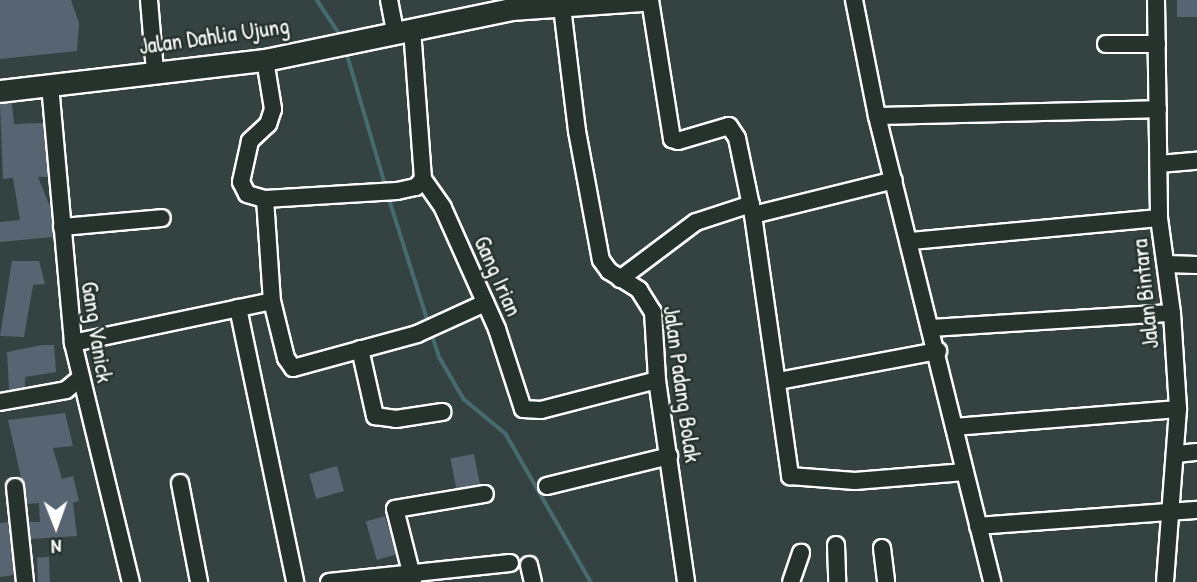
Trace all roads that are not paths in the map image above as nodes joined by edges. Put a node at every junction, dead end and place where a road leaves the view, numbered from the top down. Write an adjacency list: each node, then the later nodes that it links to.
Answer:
1 (149, 0): 13 (street)
2 (389, 0): 9 (street)
3 (642, 0): 8 (main road, Jalan Dahlia Ujung)
4 (650, 0): 23 (street)
5 (854, 0): 17 (street)
6 (1156, 0): 11 (street, Jalan Bintara)
7 (510, 5): 8 (main road, Jalan Dahlia Ujung); 9 (main road, Jalan Dahlia Ujung)
8 (562, 7): 30 (street, Jalan Padang Bolak)
9 (404, 30): 12 (main road, Jalan Dahlia Ujung); 20 (street)
10 (1106, 44): 11 (street)
11 (1157, 44): 16 (street, Jalan Bintara)
12 (265, 60): 13 (main road, Jalan Dahlia Ujung); 22 (street)
13 (155, 71): 14 (main road, Jalan Dahlia Ujung)
14 (50, 85): 15 (main road, Jalan Dahlia Ujung); 26 (street, Gang Vanick)
15 (0, 91)
16 (1158, 109): 17 (street); 19 (street, Jalan Bintara)
17 (877, 117): 21 (street)
18 (1197, 161): 19 (street)
19 (1159, 164): 25 (street, Jalan Bintara)
20 (423, 179): 22 (street); 32 (street, Gang Irian)
21 (894, 180): 23 (street); 27 (street)
22 (265, 199): 31 (street)
23 (752, 210): 30 (street); 41 (street)
24 (162, 218): 26 (street)
25 (1159, 218): 27 (street); 28 (street, Jalan Bintara)
26 (62, 227): 36 (street, Gang Vanick)
27 (911, 241): 35 (street)
28 (1166, 264): 29 (street); 34 (street, Jalan Bintara)
29 (1197, 264)
30 (620, 279): 40 (street, Jalan Padang Bolak)
31 (272, 301): 33 (street); 37 (street)
32 (485, 303): 37 (street); 40 (street, Gang Irian)
33 (238, 308): 36 (street); 66 (street)
34 (1172, 313): 35 (street); 43 (street, Jalan Bintara)
35 (931, 328): 38 (street)
36 (73, 343): 39 (street, Gang Vanick)
37 (360, 349): 44 (street)
38 (938, 351): 41 (street); 45 (street)
39 (79, 379): 42 (street); 64 (street, Gang Vanick)
40 (657, 380): 48 (street, Jalan Padang Bolak)
41 (779, 381): 49 (street)
42 (0, 402)
43 (1178, 409): 45 (street); 47 (street, Jalan Bintara)
44 (442, 412)
45 (954, 427): 49 (street)
46 (1197, 452): 47 (street)
47 (1177, 454): 55 (street, Jalan Bintara)
48 (669, 456): 51 (street); 69 (street, Jalan Padang Bolak)
49 (965, 472): 56 (street)
50 (180, 483): 65 (street)
51 (547, 486)
52 (15, 487): 63 (street)
53 (485, 494): 62 (street)
54 (1197, 510): 55 (street)
55 (1169, 511): 56 (street); 74 (street, Jalan Bintara)
56 (978, 526): 73 (street)
57 (836, 545): 71 (street)
58 (882, 548): 72 (street)
59 (801, 553): 70 (street)
60 (510, 563): 62 (street)
61 (529, 565): 68 (street)
62 (413, 577): 67 (street)
63 (24, 582)
64 (131, 582)
65 (199, 582)
66 (295, 582)
67 (329, 582)
68 (533, 582)
69 (686, 582)
70 (791, 582)
71 (837, 582)
72 (886, 582)
73 (992, 582)
74 (1165, 582)

